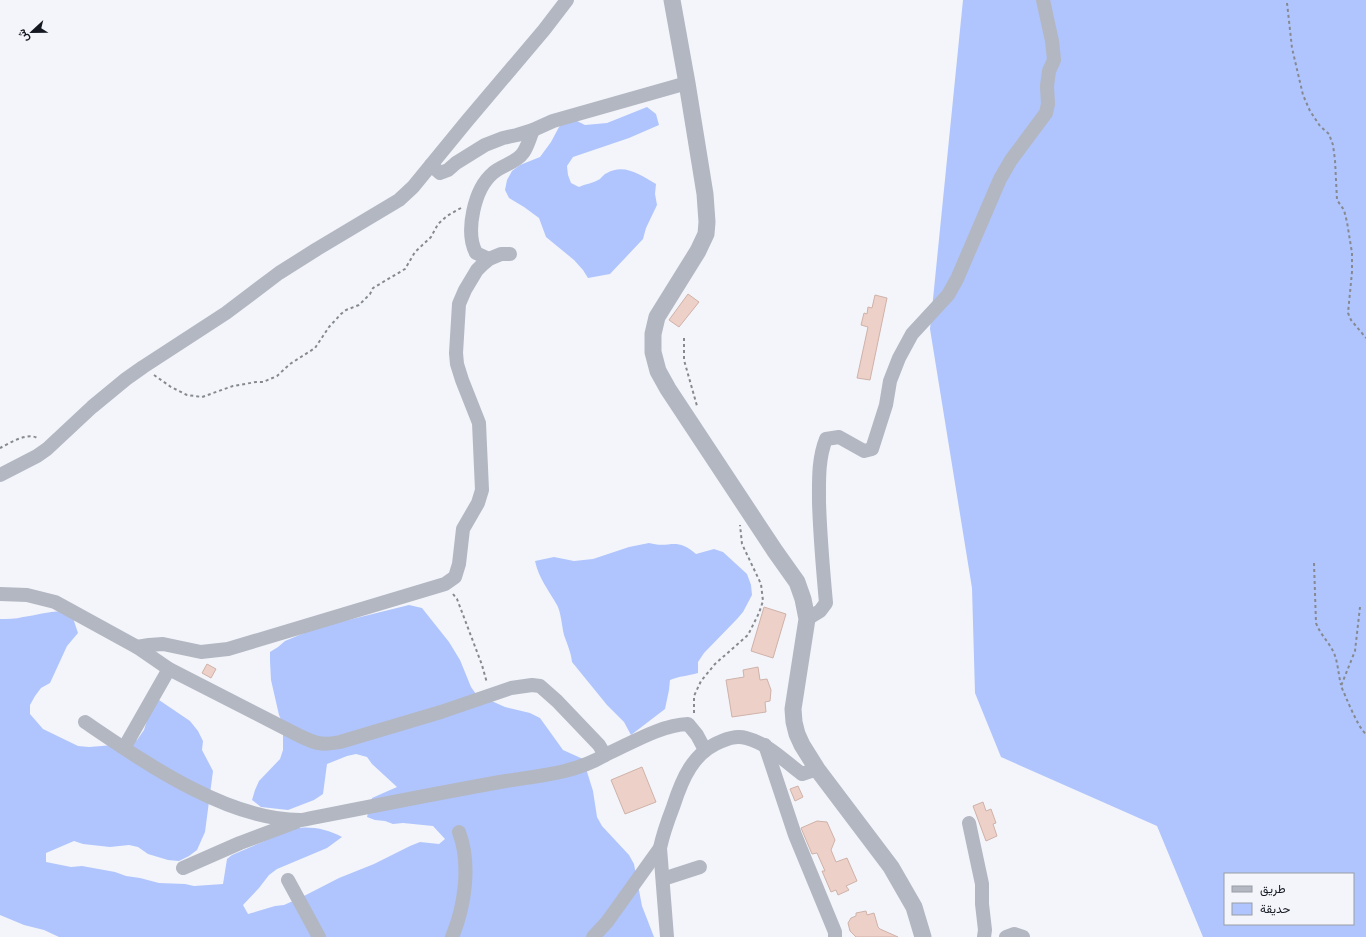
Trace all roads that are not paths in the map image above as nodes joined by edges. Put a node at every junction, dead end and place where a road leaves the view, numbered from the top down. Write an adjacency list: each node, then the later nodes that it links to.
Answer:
1 (567, 0): 6 (street)
2 (672, 0): 4 (street)
3 (1043, 0): 11 (street)
4 (687, 83): 5 (street); 11 (street)
5 (533, 130): 6 (street); 8 (street)
6 (431, 165): 9 (street)
7 (510, 254): 8 (street)
8 (489, 259): 12 (street)
9 (0, 475)
10 (0, 594): 12 (street)
11 (807, 619): 19 (street)
12 (137, 647): 13 (street)
13 (169, 669): 16 (street); 18 (street)
14 (85, 722): 16 (street)
15 (765, 745): 17 (street); 19 (street); 28 (street)
16 (124, 748): 20 (street)
17 (705, 750): 18 (street); 23 (street)
18 (605, 755): 20 (street)
19 (817, 769): 35 (street)
20 (302, 820): 25 (street)
21 (969, 823): 36 (street)
22 (459, 832): 31 (street)
23 (660, 848): 26 (street); 32 (street)
24 (700, 867): 26 (street)
25 (183, 868)
26 (663, 879): 29 (street)
27 (288, 880): 30 (street)
28 (823, 904): 33 (street); 34 (street)
29 (668, 936)
30 (319, 937)
31 (452, 937)
32 (593, 937)
33 (835, 937)
34 (845, 937)
35 (923, 937)
36 (984, 937)
37 (1006, 937): 38 (street)
38 (1023, 937)

